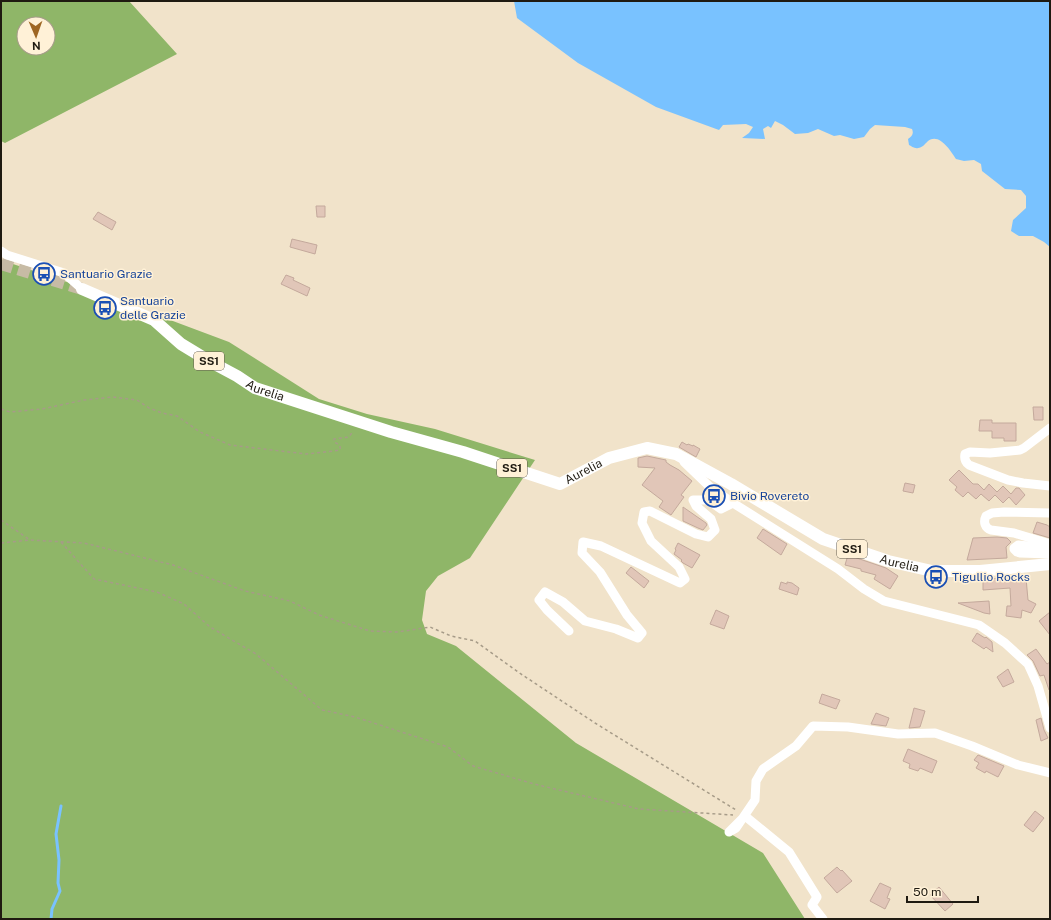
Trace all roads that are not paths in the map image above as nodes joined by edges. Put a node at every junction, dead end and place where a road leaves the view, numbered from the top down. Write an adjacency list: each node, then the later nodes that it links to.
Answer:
1 (1, 251): 2 (street)
2 (82, 289): 4 (main road, Aurelia / SS1)
3 (1050, 428): 5 (street)
4 (676, 454): 6 (street); 11 (main road, Aurelia / SS1)
5 (1050, 486)
6 (733, 503): 12 (street); 13 (street)
7 (1050, 513): 8 (street)
8 (1050, 544)
9 (1050, 548): 10 (street)
10 (1050, 554)
11 (1050, 564)
12 (569, 631)
13 (1050, 728)
14 (1050, 773): 15 (street)
15 (823, 919)

